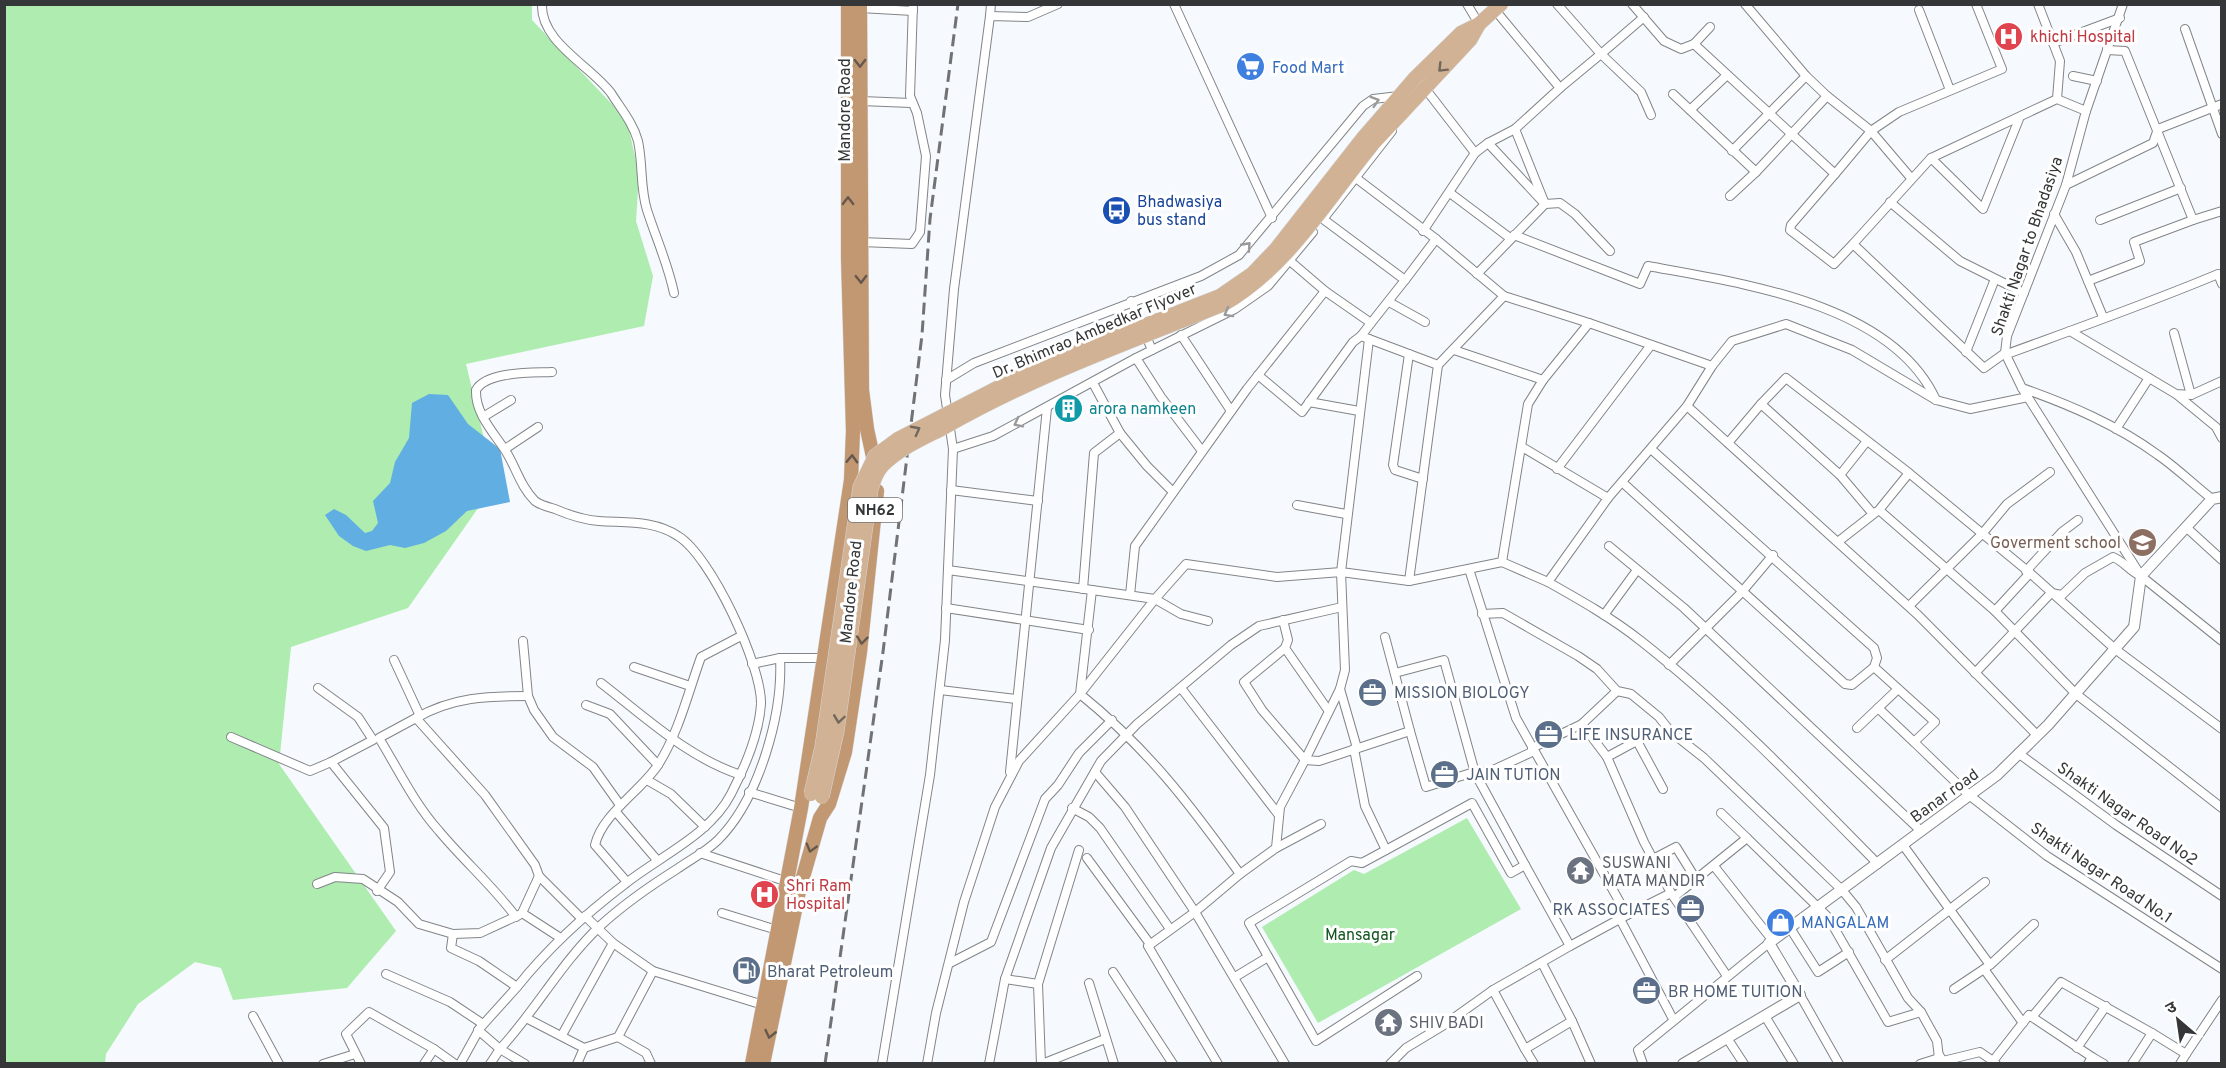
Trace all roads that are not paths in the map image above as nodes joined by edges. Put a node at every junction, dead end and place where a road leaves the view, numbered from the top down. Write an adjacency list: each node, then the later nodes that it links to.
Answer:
1 (542, 4): 88 (street)
2 (991, 4): 17 (street)
3 (1058, 4): 13 (street)
4 (1174, 4): 70 (street)
5 (1467, 4): 20 (street)
6 (1557, 4): 26 (street)
7 (1632, 4): 18 (street)
8 (1744, 4): 28 (street)
9 (1976, 4): 33 (street)
10 (2038, 4): 24 (street)
11 (2123, 4): 19 (street, Shakti Nagar to Bhadasiya)
12 (856, 6): 15 (street); 38 (highway, Mandore Road / NH62, one-way to 38); 197 (highway, Mandore Road / NH62, one-way to 12)
13 (1049, 7): 17 (street)
14 (1498, 7): 20 (main road); 32 (street)
15 (913, 8): 39 (street)
16 (1919, 10): 33 (street)
17 (990, 16): 113 (street)
18 (1644, 17): 23 (street); 26 (street)
19 (2120, 18): 24 (street); 25 (street, Shakti Nagar to Bhadasiya)
20 (1479, 24): 31 (main road, Dr. Bhimrao Ambedkar Flyover, one-way to 31); 35 (main road, Dr. Bhimrao Ambedkar Flyover)
21 (1710, 27): 23 (street)
22 (2185, 29): 41 (street)
23 (1694, 44): 27 (street)
24 (2053, 44): 37 (street)
25 (2107, 50): 30 (street, Shakti Nagar to Bhadasiya); 49 (street)
26 (1600, 54): 32 (street); 46 (street)
27 (1727, 75): 42 (street); 45 (street)
28 (1806, 76): 36 (street); 45 (street)
29 (2073, 76): 30 (street)
30 (2097, 81): 44 (street, Shakti Nagar to Bhadasiya)
31 (1424, 86): 43 (main road, Dr. Bhimrao Ambedkar Flyover); 56 (street)
32 (1560, 88): 48 (street)
33 (1950, 90): 50 (street)
34 (1673, 94): 42 (street)
35 (1399, 96): 53 (main road, Dr. Bhimrao Ambedkar Flyover); 70 (street, one-way to 35)
36 (1827, 96): 50 (street); 51 (street)
37 (2057, 99): 44 (street); 47 (street)
38 (861, 101): 39 (street); 77 (highway, Mandore Road / NH62)
39 (911, 103): 77 (street)
40 (2222, 104): 41 (street)
41 (2211, 108): 49 (street); 52 (street)
42 (1690, 110): 55 (street)
43 (1401, 111): 53 (main road, Dr. Bhimrao Ambedkar Flyover); 60 (street)
44 (2086, 111): 62 (street, Shakti Nagar to Bhadasiya)
45 (1769, 114): 51 (street); 55 (street)
46 (1651, 115)
47 (2019, 119): 57 (street); 57 (street)
48 (1515, 129): 54 (street); 67 (street)
49 (2158, 129): 62 (street); 63 (street)
50 (1871, 131): 59 (street); 61 (street)
51 (1791, 134): 58 (street); 59 (street)
52 (2222, 134)
53 (1367, 141): 249 (main road, Dr. Bhimrao Ambedkar Flyover, bridge)
54 (1488, 143): 56 (street); 67 (street)
55 (1732, 151): 58 (street)
56 (1475, 153): 64 (street)
57 (1931, 158): 61 (street)
58 (1756, 172): 65 (street)
59 (1835, 174): 78 (street)
60 (1356, 178): 71 (street); 74 (street)
61 (1911, 178): 66 (street)
62 (2066, 185): 69 (street, Shakti Nagar to Bhadasiya)
63 (2181, 188): 72 (street); 73 (street)
64 (1450, 193): 74 (street); 75 (street)
65 (1730, 196)
66 (1890, 202): 78 (street); 83 (street)
67 (1545, 204): 75 (street); 79 (street)
68 (2222, 211): 73 (street)
69 (2054, 214): 85 (street); 89 (street, Shakti Nagar to Bhadasiya)
70 (1272, 218): 91 (street, one-way to 70)
71 (1323, 219): 80 (street); 84 (street)
72 (2100, 220)
73 (2193, 220): 85 (street)
74 (1423, 231): 76 (street)
75 (1512, 237): 81 (street); 122 (street)
76 (1436, 239): 81 (street); 84 (street)
77 (861, 242): 256 (highway, Mandore Road / NH62, one-way to 256)
78 (1853, 244): 104 (street)
79 (1610, 250)
80 (1290, 261): 87 (street); 99 (street, one-way to 99)
81 (1477, 274): 90 (street)
82 (2220, 274): 86 (street); 93 (street)
83 (1995, 279): 89 (street); 104 (street)
84 (1405, 280): 92 (street)
85 (2088, 281): 93 (street)
86 (2222, 284)
87 (1325, 291): 95 (street); 111 (street)
88 (674, 293)
89 (2024, 293): 105 (street, Shakti Nagar to Bhadasiya)
90 (1504, 296): 96 (street); 103 (street)
91 (1131, 301): 102 (street); 113 (street)
92 (1389, 302): 94 (street); 95 (street)
93 (2103, 317): 97 (street)
94 (1425, 322)
95 (1371, 323): 100 (street)
96 (1589, 323): 101 (street); 114 (street)
97 (2070, 331): 105 (street); 112 (street)
98 (2174, 333): 119 (street)
99 (1181, 335): 102 (street); 127 (street)
100 (1365, 337): 106 (street); 123 (street); 128 (street)
101 (1651, 345): 109 (street); 141 (street)
102 (1152, 350): 107 (street)
103 (1454, 350): 108 (street); 114 (street)
104 (1966, 352): 105 (street)
105 (2006, 353): 117 (street, Shakti Nagar to Bhadasiya)
106 (1409, 354): 108 (street); 145 (street)
107 (1136, 358): 116 (street); 140 (street)
108 (1438, 365): 145 (street)
109 (1712, 366): 122 (street); 125 (street)
110 (552, 372): 129 (street)
111 (1258, 375): 123 (street); 127 (street)
112 (2149, 378): 118 (street); 131 (street)
113 (946, 380): 138 (street)
114 (1543, 380): 136 (street)
115 (2222, 381): 119 (street)
116 (1093, 383): 126 (street); 132 (street)
117 (2022, 388): 120 (street, Shakti Nagar to Bhadasiya); 131 (street)
118 (2176, 394): 119 (street); 133 (street)
119 (2191, 395)
120 (2028, 397): 122 (street); 169 (street, Shakti Nagar to Bhadasiya)
121 (511, 400): 129 (street)
122 (1936, 400)
123 (1310, 402): 128 (street)
124 (1761, 404): 134 (street); 135 (street); 144 (street)
125 (1687, 406): 135 (street); 139 (street)
126 (1047, 408): 138 (street, one-way to 138); 151 (street)
127 (1231, 411): 140 (street)
128 (1359, 411): 154 (street)
129 (483, 417): 137 (street)
130 (538, 427): 137 (street)
131 (2116, 429): 150 (street)
132 (1120, 432): 148 (street); 173 (street)
133 (2222, 438)
134 (1867, 441): 143 (street); 144 (street)
135 (1728, 443): 158 (street)
136 (1522, 447): 141 (street); 162 (street)
137 (505, 449): 190 (street)
138 (953, 449): 147 (street)
139 (1651, 449): 146 (street); 160 (street)
140 (1202, 451): 148 (street)
141 (1557, 469): 149 (street)
142 (2050, 472): 157 (street)
143 (1909, 473): 153 (street); 157 (street)
144 (1840, 475): 153 (street)
145 (1423, 479): 171 (street)
146 (1622, 482): 149 (street); 174 (street)
147 (951, 490): 151 (street); 165 (street)
148 (1173, 492): 176 (street)
149 (1608, 498): 172 (street)
150 (2217, 498): 156 (street)
151 (1038, 501): 170 (street)
152 (1297, 505): 154 (street)
153 (1876, 512): 158 (street); 164 (street)
154 (1346, 513): 167 (street)
155 (2078, 520): 168 (street)
156 (2187, 528): 161 (street); 169 (street)
157 (1982, 534): 164 (street); 168 (street)
158 (1839, 541): 178 (street)
159 (1609, 546): 166 (street)
160 (1773, 555): 174 (street); 202 (street)
161 (2222, 560)
162 (1502, 562): 163 (street); 172 (street)
163 (1469, 568): 171 (street); 182 (street)
164 (1948, 568): 178 (street); 181 (street)
165 (948, 570): 170 (street); 180 (street)
166 (1637, 570): 183 (street); 187 (street)
167 (1341, 572): 171 (street); 177 (street); 179 (street)
168 (2028, 572): 175 (street); 181 (street)
169 (2140, 576): 175 (street); 192 (street); 195 (street, Banar road)
170 (1030, 581): 173 (street); 185 (street)
171 (1409, 581)
172 (1548, 582): 183 (street)
173 (1088, 589): 176 (street); 188 (street)
174 (1741, 593): 187 (street); 202 (street)
175 (2051, 593): 189 (street); 195 (street)
176 (1130, 595): 177 (street)
177 (1155, 599): 186 (street); 213 (street)
178 (1909, 606): 203 (street)
179 (1342, 607): 184 (street); 209 (street)
180 (946, 608): 185 (street); 211 (street)
181 (1995, 611): 189 (street)
182 (1482, 614): 212 (street); 235 (street)
183 (1604, 615): 200 (street)
184 (1283, 620): 194 (street); 208 (street)
185 (1025, 621): 188 (street); 216 (street)
186 (1208, 621)
187 (1705, 628): 200 (street); 259 (street)
188 (1089, 630): 213 (street)
189 (2015, 631): 203 (street); 214 (street)
190 (741, 636): 199 (street); 206 (street)
191 (1385, 637): 204 (street)
192 (2222, 641)
193 (523, 642): 215 (street)
194 (1285, 648): 219 (street); 238 (street)
195 (2115, 649): 214 (street, Banar road); 224 (street)
196 (780, 658): 197 (street); 199 (street); 247 (street)
197 (826, 658): 250 (highway, Mandore Road / NH62)
198 (394, 660): 220 (street)
199 (752, 664): 244 (street)
200 (1669, 665): 269 (street)
201 (634, 667): 206 (street)
202 (1874, 667): 210 (street)
203 (1975, 672): 228 (street)
204 (1395, 673): 226 (street); 242 (street)
205 (600, 683): 230 (street)
206 (690, 686): 230 (street)
207 (318, 688): 231 (street)
208 (1180, 688): 227 (street); 255 (street)
209 (1340, 688): 219 (street); 234 (street)
210 (1898, 689): 218 (street); 233 (street)
211 (939, 690): 216 (street); 361 (street)
212 (1617, 691): 222 (street); 225 (street)
213 (1080, 694): 221 (street); 243 (street)
214 (2076, 694): 228 (street, Banar road); 253 (street)
215 (528, 696): 220 (street); 251 (street)
216 (1016, 699): 243 (street)
217 (586, 705): 240 (street)
218 (1878, 708): 223 (street); 233 (street, Shakti Nagar Road No.1)
219 (1328, 710): 238 (street)
220 (418, 717): 231 (street); 273 (street)
221 (1112, 720): 227 (street); 304 (street)
222 (1582, 724): 235 (street); 237 (street)
223 (1857, 728)
224 (2222, 729)
225 (1670, 730): 232 (street); 279 (street)
226 (1410, 731): 234 (street); 242 (street)
227 (1128, 734): 241 (street); 272 (street)
228 (2037, 735): 236 (street, Banar road)
229 (231, 737): 239 (street)
230 (673, 738): 240 (street); 244 (street)
231 (376, 739): 239 (street); 287 (street)
232 (1637, 741): 237 (street); 246 (street)
233 (1914, 742): 248 (street, Shakti Nagar Road No.1)
234 (1355, 749): 238 (street); 264 (street)
235 (1533, 749): 242 (street); 289 (street)
236 (2018, 753): 248 (street, Banar road); 282 (street, Shakti Nagar Road No2)
237 (1607, 757): 267 (street)
238 (1305, 760): 255 (street)
239 (331, 762): 280 (street)
240 (658, 765): 245 (street)
241 (1095, 772): 252 (street); 285 (street)
242 (1475, 773): 270 (street)
243 (1010, 774): 304 (street)
244 (741, 775): 258 (street)
245 (647, 780): 251 (street); 258 (street)
246 (1663, 789)
247 (749, 792): 250 (street); 265 (street)
248 (1969, 795): 259 (street, Banar road); 307 (street, Shakti Nagar Road No.1)
249 (816, 796): 250 (main road, Dr. Bhimrao Ambedkar Flyover); 256 (main road, Dr. Bhimrao Ambedkar Flyover)
250 (801, 807): 276 (highway, Mandore Road / NH62)
251 (618, 808): 268 (street); 275 (street)
252 (1072, 808): 293 (street); 314 (street)
253 (2222, 808)
254 (1721, 813): 260 (street)
255 (1278, 814): 262 (street)
256 (820, 818): 360 (highway, Mandore Road / NH62, one-way to 360)
257 (1321, 824): 262 (street)
258 (705, 827): 268 (street)
259 (1921, 831): 261 (street, Banar road)
260 (1747, 838): 271 (street); 283 (street)
261 (1903, 845): 269 (street, Banar road); 284 (street)
262 (1276, 848): 272 (street)
263 (1079, 850): 316 (street)
264 (1386, 850): 270 (street); 302 (street)
265 (700, 853): 276 (street); 291 (street)
266 (1087, 858): 299 (street)
267 (1653, 859): 274 (street); 281 (street)
268 (657, 860): 275 (street)
269 (1878, 864): 279 (street, Banar road)
270 (1525, 865): 300 (street)
271 (1714, 866): 274 (street); 297 (street)
272 (1240, 874): 285 (street)
273 (539, 876): 287 (street); 288 (street)
274 (1697, 881): 281 (street)
275 (627, 882): 288 (street)
276 (788, 882): 294 (highway, Mandore Road / NH62)
277 (1985, 882): 284 (street)
278 (317, 884): 280 (street)
279 (1842, 890): 283 (street, Banar road); 303 (street)
280 (377, 891): 295 (street)
281 (1672, 895): 289 (street); 312 (street)
282 (2222, 896)
283 (1819, 907): 292 (street, Banar road); 301 (street)
284 (1951, 910): 303 (street); 306 (street)
285 (1195, 912): 293 (street); 313 (street)
286 (722, 913): 294 (street)
287 (519, 915): 295 (street); 296 (street)
288 (583, 917): 291 (street); 296 (street)
289 (1624, 917): 300 (street); 329 (street)
290 (2034, 924): 306 (street)
291 (598, 928): 298 (street); 328 (street)
292 (1790, 928): 297 (street, Banar road); 301 (street)
293 (1170, 929): 299 (street)
294 (777, 930): 322 (highway, Mandore Road / NH62)
295 (453, 934): 317 (street)
296 (559, 937): 317 (street)
297 (1771, 942): 312 (street); 320 (street)
298 (613, 944): 308 (street); 334 (street)
299 (1150, 944): 367 (street)
300 (1570, 946): 305 (street)
301 (1849, 952): 324 (street)
302 (1268, 957): 311 (street); 313 (street)
303 (1885, 960): 324 (street)
304 (950, 963): 362 (street)
305 (1542, 963): 319 (street); 330 (street)
306 (1987, 967): 318 (street); 331 (street)
307 (2222, 969)
308 (653, 971): 322 (street); 335 (street)
309 (1113, 972): 366 (street)
310 (386, 974): 332 (street)
311 (1417, 976)
312 (1727, 976): 329 (street)
313 (1234, 977): 368 (street)
314 (1005, 979): 316 (street); 363 (street)
315 (1089, 983): 337 (street)
316 (1038, 984): 364 (street)
317 (517, 987): 332 (street)
318 (1954, 989)
319 (1493, 990): 342 (street); 369 (street)
320 (1800, 995): 326 (street); 375 (street)
321 (2222, 1000): 344 (street)
322 (763, 1005): 359 (highway, Mandore Road / NH62)
323 (2106, 1006): 327 (street); 333 (street); 339 (street)
324 (1921, 1011): 345 (street)
325 (253, 1016): 349 (street)
326 (1765, 1016): 336 (street); 374 (street)
327 (2032, 1017): 331 (street); 339 (street)
328 (528, 1019): 334 (street); 341 (street)
329 (1673, 1019): 372 (street)
330 (1572, 1021): 342 (street); 371 (street)
331 (2023, 1023): 348 (street)
332 (481, 1027): 341 (street); 354 (street)
333 (2152, 1033): 344 (street); 378 (street)
334 (562, 1035): 338 (street)
335 (618, 1037): 338 (street); 358 (street)
336 (1727, 1038): 347 (street); 373 (street)
337 (1105, 1039): 364 (street); 365 (street)
338 (584, 1048): 357 (street)
339 (2077, 1048): 346 (street)
340 (434, 1049): 343 (street); 352 (street); 353 (street)
341 (500, 1049): 355 (street); 356 (street)
342 (1526, 1049): 370 (street)
343 (355, 1054): 350 (street); 351 (street)
344 (2186, 1054): 379 (street)
345 (1940, 1055): 348 (street); 376 (street)
346 (2090, 1060): 377 (street)
347 (1689, 1062)
348 (1994, 1062)
349 (279, 1064)
350 (323, 1064)
351 (361, 1064)
352 (424, 1064)
353 (455, 1064)
354 (460, 1064)
355 (490, 1064)
356 (525, 1064)
357 (577, 1064)
358 (651, 1064)
359 (752, 1064)
360 (763, 1064)
361 (882, 1064)
362 (927, 1064)
363 (989, 1064)
364 (1041, 1064)
365 (1114, 1064)
366 (1173, 1064)
367 (1218, 1064)
368 (1285, 1064)
369 (1390, 1064)
370 (1534, 1064)
371 (1591, 1064)
372 (1643, 1064)
373 (1743, 1064)
374 (1794, 1064)
375 (1839, 1064)
376 (1920, 1064)
377 (2104, 1064)
378 (2132, 1064)
379 (2180, 1064)

